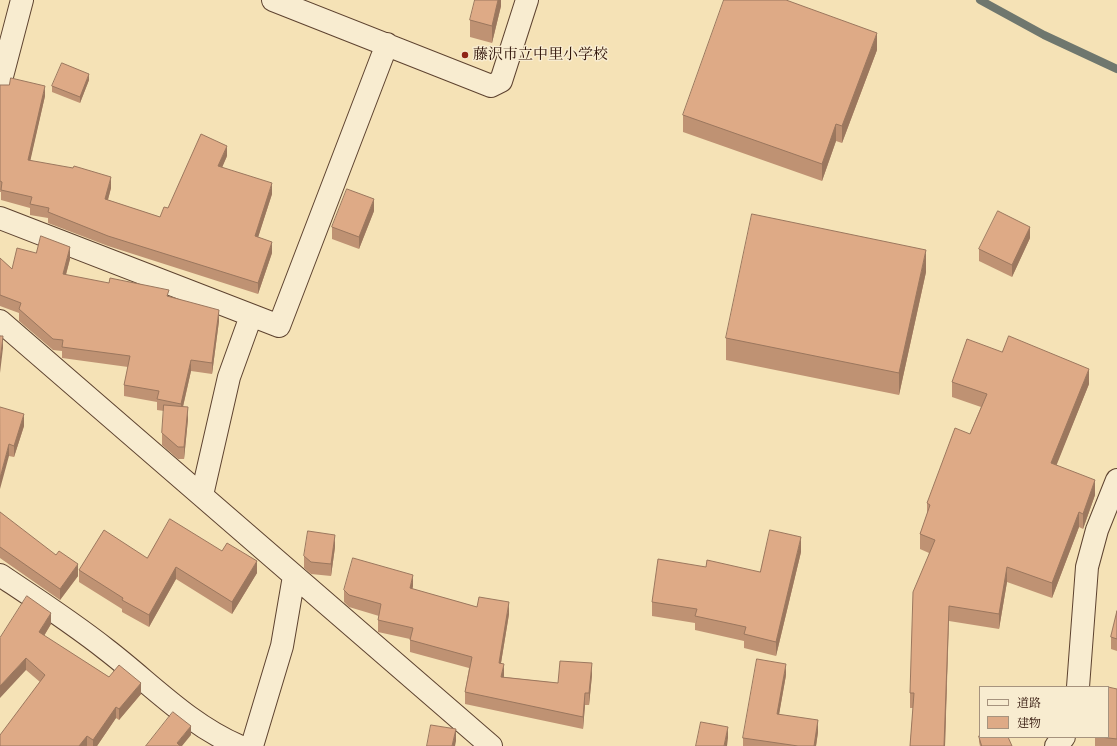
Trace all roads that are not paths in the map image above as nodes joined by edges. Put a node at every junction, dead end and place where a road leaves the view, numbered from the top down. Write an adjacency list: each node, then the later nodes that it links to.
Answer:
1 (22, 0): 5 (street)
2 (273, 0): 4 (street)
3 (527, 0): 4 (street)
4 (387, 44): 7 (street)
5 (0, 84)
6 (0, 218): 7 (street)
7 (251, 316): 10 (street)
8 (0, 321): 10 (street)
9 (1117, 480): 11 (street)
10 (202, 494): 13 (street)
11 (1112, 504): 14 (street)
12 (0, 575): 15 (street)
13 (294, 576): 16 (street); 17 (street)
14 (1078, 686)
15 (239, 746)
16 (252, 746)
17 (491, 746)

